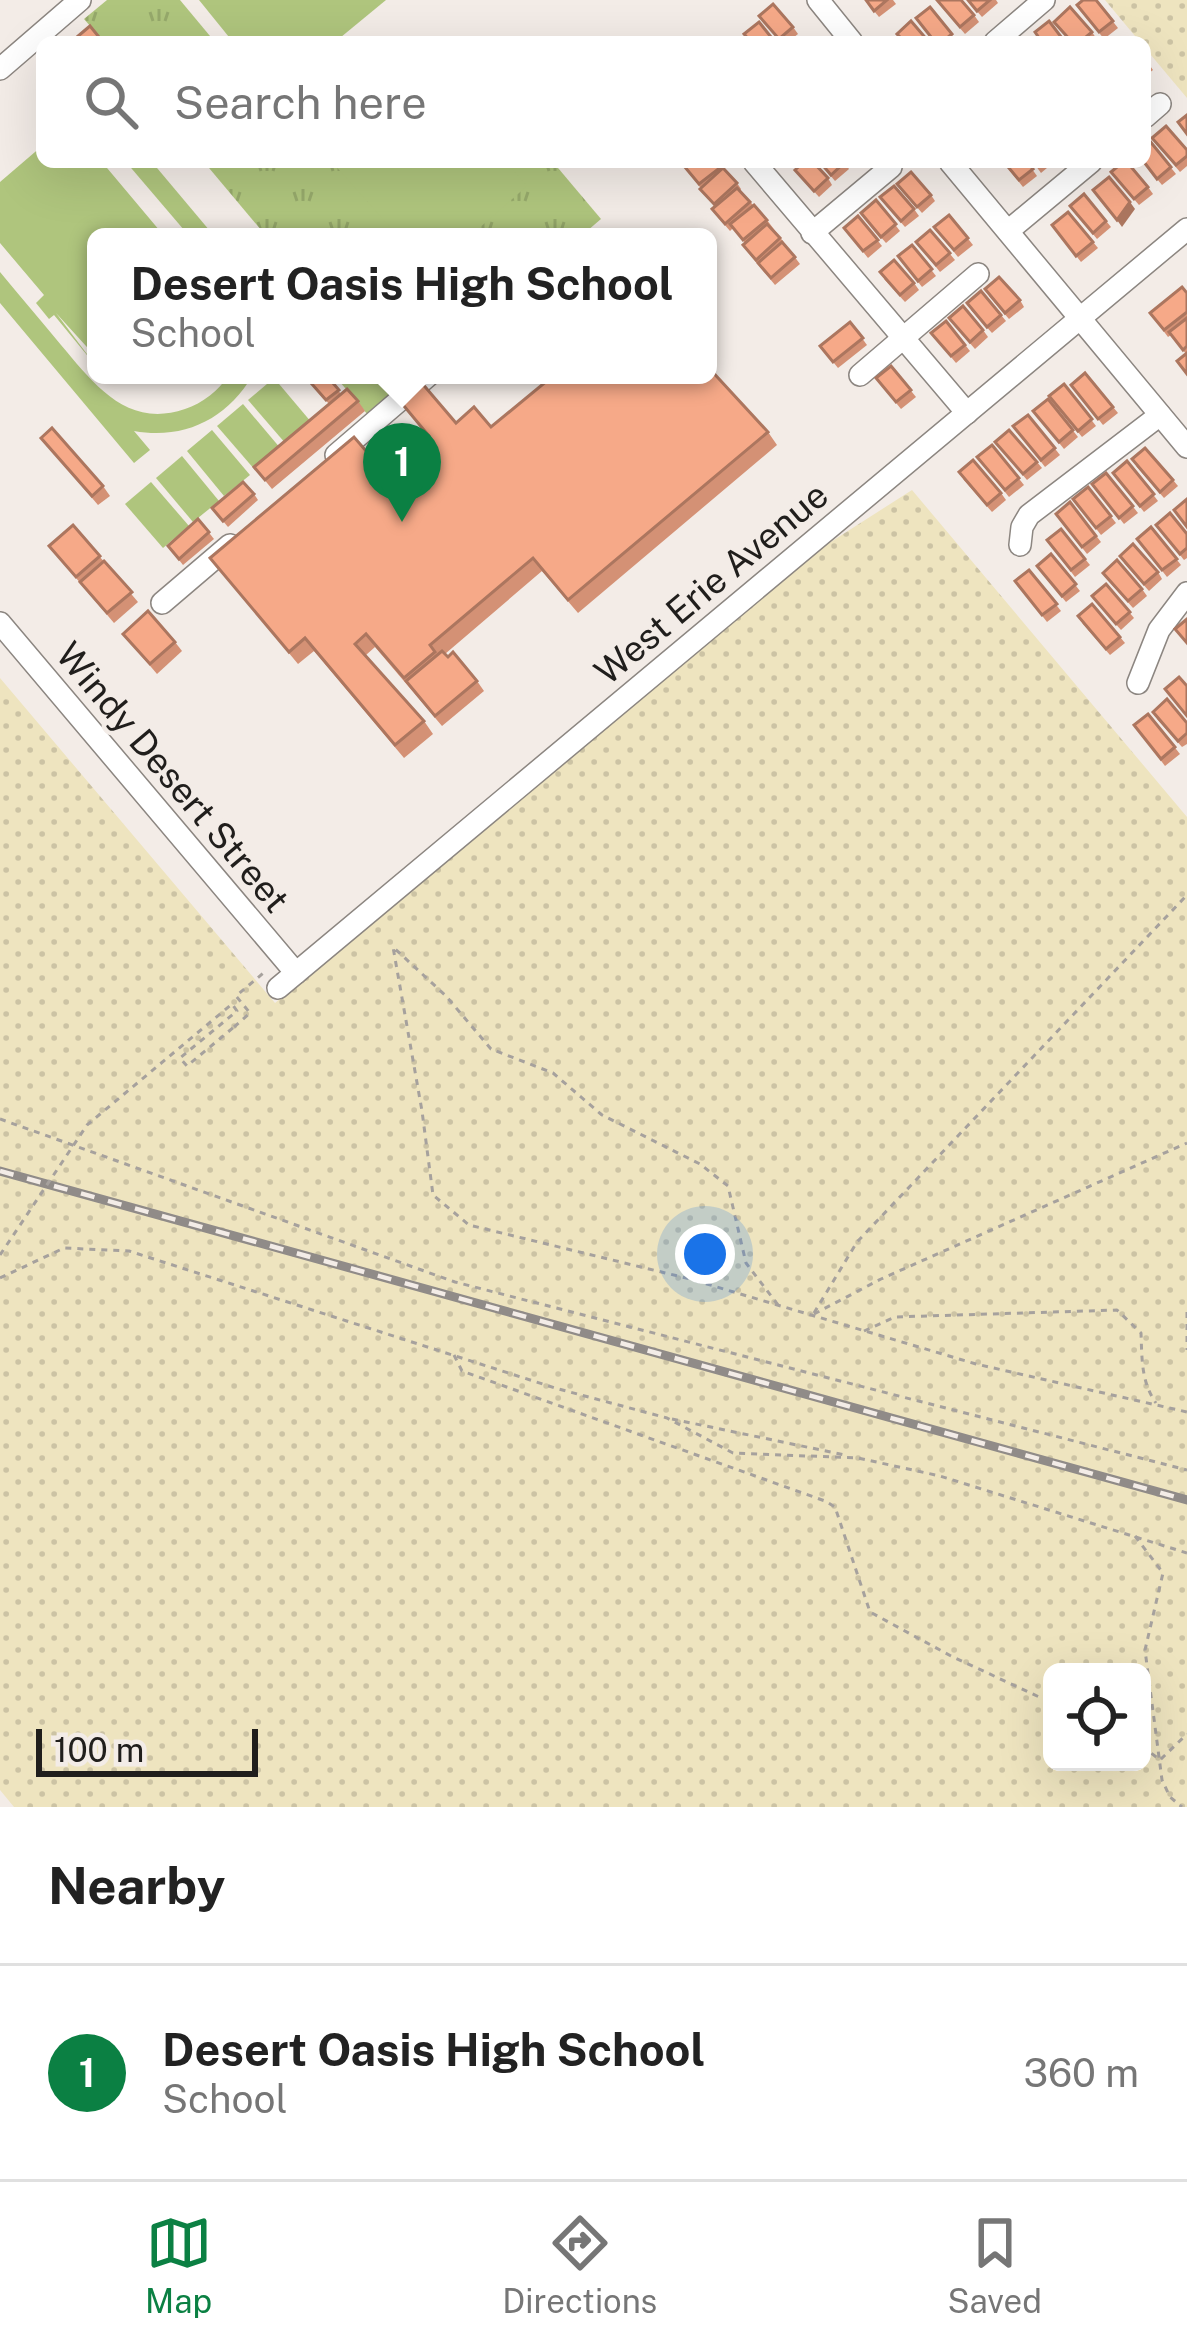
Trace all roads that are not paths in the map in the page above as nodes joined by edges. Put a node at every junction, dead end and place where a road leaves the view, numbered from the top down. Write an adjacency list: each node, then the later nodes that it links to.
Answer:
1 (80, 0): 4 (street)
2 (818, 0): 5 (street)
3 (1044, 0): 6 (street)
4 (38, 36)
5 (846, 36)
6 (1001, 36)
7 (36, 38): 8 (street)
8 (0, 69)
9 (759, 168): 14 (street)
10 (890, 168): 14 (street)
11 (955, 168): 15 (street)
12 (1084, 168): 15 (street)
13 (1187, 229): 17 (street, West Erie Avenue)
14 (812, 232): 18 (street)
15 (1008, 232): 17 (street)
16 (978, 274): 18 (street)
17 (1078, 319): 21 (street, West Erie Avenue); 22 (street)
18 (902, 337): 19 (street); 21 (street)
19 (860, 375)
20 (419, 384): 24 (street)
21 (967, 413): 31 (street, West Erie Avenue)
22 (1160, 415): 23 (street); 26 (street)
23 (1187, 447)
24 (321, 468)
25 (250, 528): 28 (street)
26 (1020, 545)
27 (1187, 593): 30 (street)
28 (162, 603)
29 (0, 623): 31 (street, Windy Desert Street)
30 (1138, 683)
31 (285, 973)

